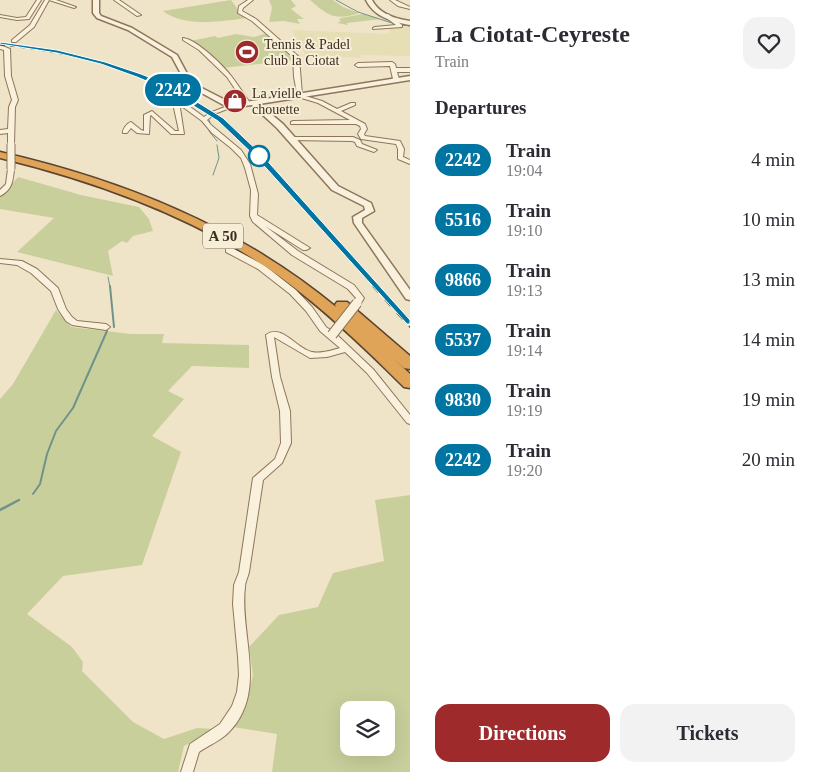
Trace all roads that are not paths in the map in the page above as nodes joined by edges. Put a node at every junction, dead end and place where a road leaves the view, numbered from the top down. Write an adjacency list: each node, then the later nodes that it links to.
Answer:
1 (39, 0): 12 (street)
2 (96, 0): 29 (street)
3 (116, 0): 13 (street)
4 (251, 0): 25 (street)
5 (369, 0): 11 (street)
6 (392, 0): 10 (street)
7 (47, 1): 8 (street); 9 (street); 17 (street)
8 (74, 7)
9 (56, 8)
10 (410, 8)
11 (386, 15): 14 (street); 15 (street)
12 (0, 16)
13 (138, 16)
14 (410, 23)
15 (375, 28)
16 (185, 39): 27 (street)
17 (14, 41)
18 (0, 47): 34 (street)
19 (358, 65): 20 (street)
20 (394, 70): 21 (street); 23 (street)
21 (410, 70)
22 (410, 78): 23 (street)
23 (396, 79): 25 (street)
24 (148, 87): 26 (street)
25 (299, 95): 27 (street); 30 (street)
26 (176, 99): 31 (street); 36 (street)
27 (250, 103): 29 (street); 37 (street)
28 (353, 104): 30 (street)
29 (232, 106): 31 (street)
30 (336, 111): 32 (street)
31 (209, 116): 43 (street)
32 (356, 122): 33 (street); 41 (street)
33 (293, 123)
34 (11, 131): 35 (street); 38 (street)
35 (0, 132)
36 (126, 132)
37 (292, 139): 39 (street); 47 (street)
38 (6, 146): 42 (street, bridge); 51 (highway, A 50)
39 (374, 150)
40 (0, 155): 52 (highway, A 50)
41 (410, 162)
42 (0, 194)
43 (254, 215): 44 (street); 49 (street, bridge)
44 (306, 248)
45 (229, 250): 49 (street)
46 (0, 261): 48 (street)
47 (410, 297)
48 (106, 327)
49 (332, 335): 50 (street)
50 (344, 349): 53 (street); 54 (street)
51 (410, 364)
52 (410, 383)
53 (410, 421)
54 (187, 772)

